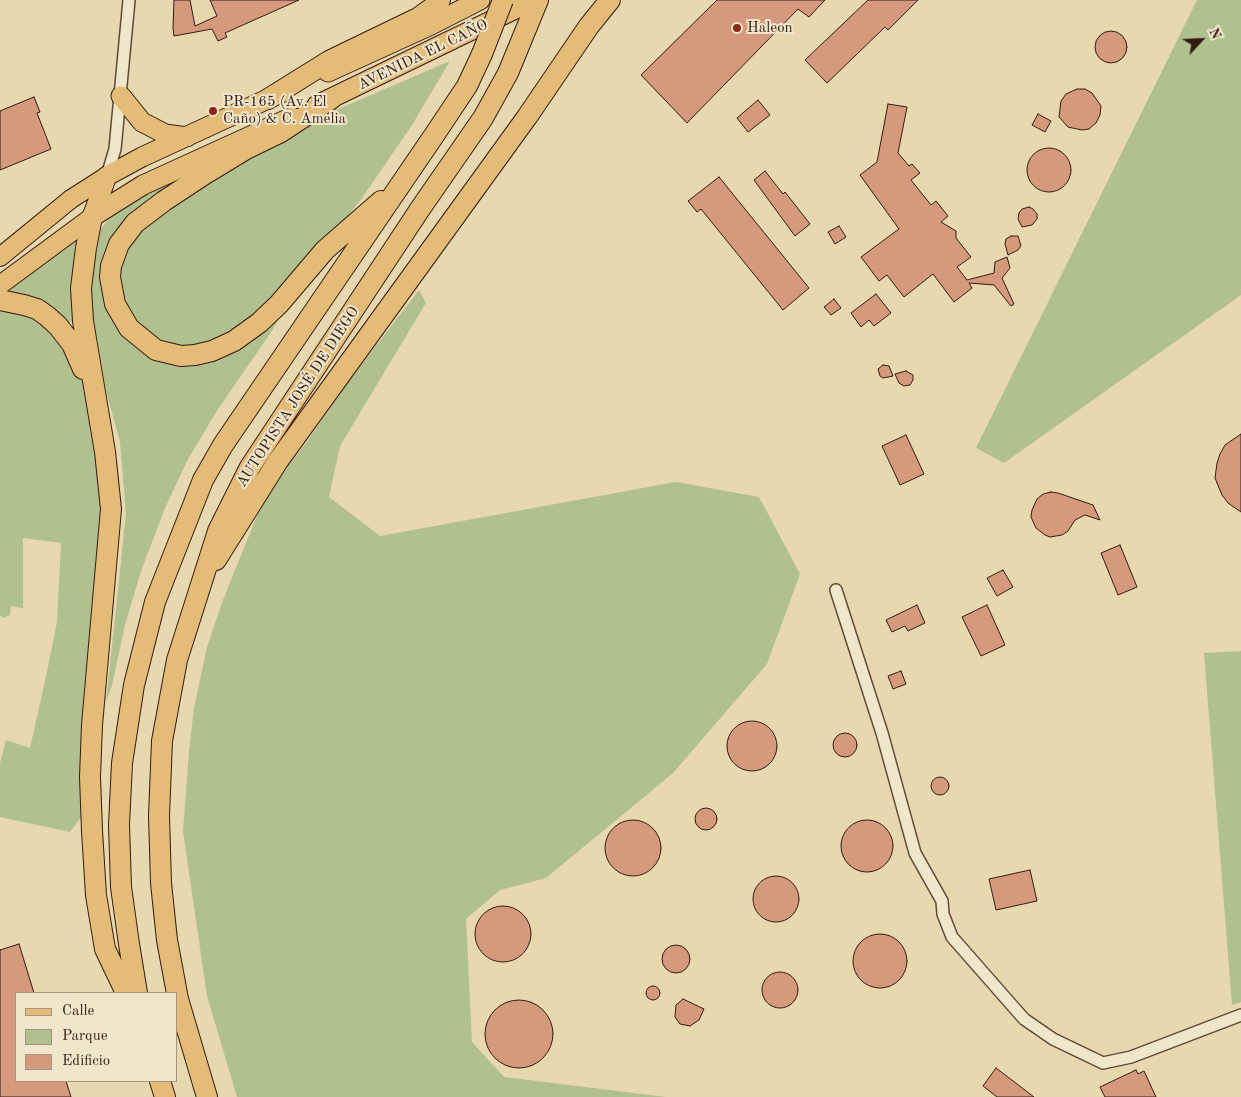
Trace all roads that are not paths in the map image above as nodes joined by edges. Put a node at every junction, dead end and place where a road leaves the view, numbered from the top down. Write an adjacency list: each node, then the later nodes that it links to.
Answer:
1 (129, 0): 8 (street)
2 (440, 0): 9 (highway)
3 (480, 0): 9 (highway, AVENIDA EL CAÑO)
4 (503, 0): 13 (highway, AUTOPISTA JOSÉ DE DIEGO, bridge)
5 (534, 0): 10 (highway, AVENIDA EL CAÑO)
6 (538, 0): 19 (highway, AUTOPISTA JOSÉ DE DIEGO)
7 (610, 0): 19 (highway)
8 (121, 96): 11 (highway); 12 (street)
9 (268, 99): 11 (highway, AVENIDA EL CAÑO)
10 (331, 99): 13 (highway); 14 (highway, AVENIDA EL CAÑO)
11 (187, 137): 12 (highway, AVENIDA EL CAÑO)
12 (107, 176): 14 (highway); 15 (main road, AVENIDA EL CAÑO)
13 (399, 185): 22 (highway, AUTOPISTA JOSÉ DE DIEGO)
14 (92, 217): 16 (main road, AVENIDA EL CAÑO); 18 (highway)
15 (0, 257)
16 (0, 285)
17 (0, 300): 18 (highway)
18 (95, 396): 21 (highway)
19 (204, 579): 23 (highway, AUTOPISTA JOSÉ DE DIEGO)
20 (836, 590): 25 (street)
21 (126, 992)
22 (137, 992)
23 (177, 992)
24 (178, 999): 28 (highway, AUTOPISTA JOSÉ DE DIEGO)
25 (1241, 1015)
26 (160, 1082): 27 (highway)
27 (165, 1097)
28 (207, 1097)

